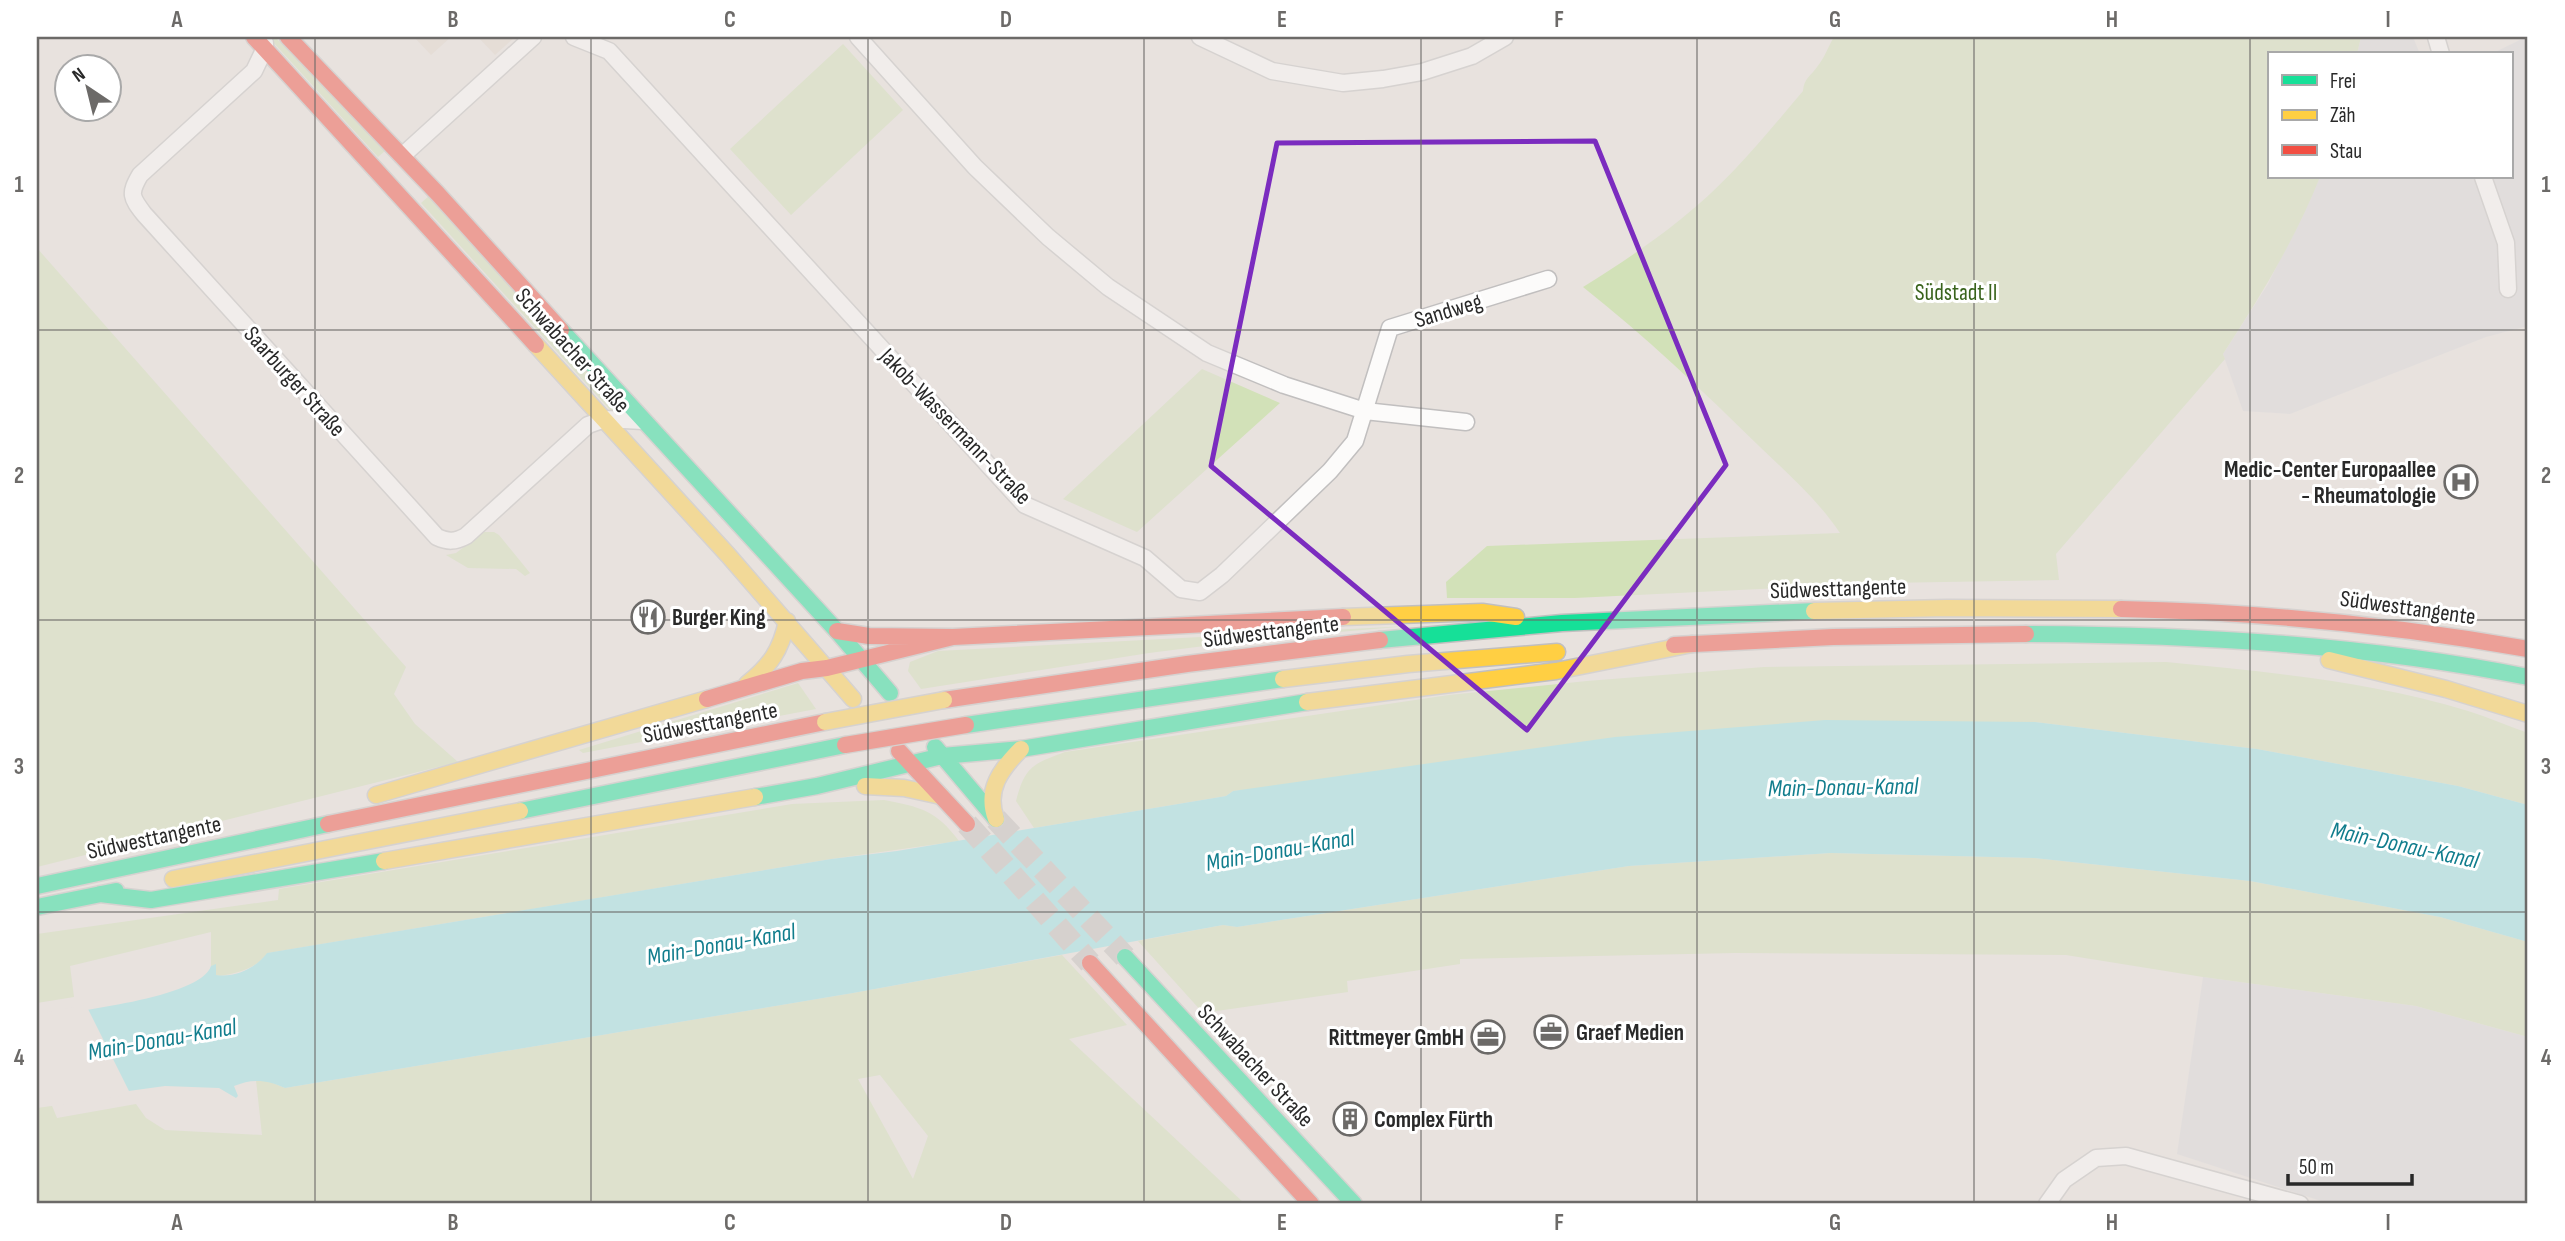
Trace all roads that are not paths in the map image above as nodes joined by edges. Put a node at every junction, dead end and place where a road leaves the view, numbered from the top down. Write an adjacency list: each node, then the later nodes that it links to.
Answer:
1 (288, 37): 8 (main road, Schwabacher Straße)
2 (533, 37): 8 (street)
3 (574, 37): 12 (street, Jakob-Wassermann-Straße)
4 (858, 37): 12 (street)
5 (1200, 37): 6 (street)
6 (1505, 37)
7 (261, 41): 13 (main road, Schwabacher Straße); 13 (street, Saarburger Straße)
8 (402, 156): 14 (main road, Schwabacher Straße)
9 (2483, 178): 11 (street)
10 (1548, 279): 12 (street, Sandweg)
11 (2508, 289)
12 (1365, 411): 15 (street)
13 (605, 419): 14 (street); 16 (main road, Schwabacher Straße)
14 (643, 421): 18 (main road, Schwabacher Straße)
15 (1466, 422)
16 (787, 621): 24 (main road, Schwabacher Straße); 26 (main road)
17 (1567, 624): 19 (main road); 22 (main road, Südwesttangente); 40 (main road, Südwesttangente, bridge)
18 (837, 631): 19 (main road); 23 (main road, Schwabacher Straße)
19 (954, 637): 23 (main road)
20 (2266, 641): 21 (main road, Südwesttangente); 25 (main road, Südwesttangente); 29 (main road)
21 (1692, 644): 31 (main road); 42 (main road, Südwesttangente, bridge)
22 (2528, 649)
23 (862, 660): 24 (main road); 27 (main road, Schwabacher Straße)
24 (827, 668): 26 (main road); 28 (main road, Schwabacher Straße)
25 (2528, 677)
26 (743, 688): 37 (main road)
27 (890, 693)
28 (853, 699)
29 (2528, 714)
30 (930, 742): 33 (main road)
31 (1021, 749): 33 (main road); 33 (main road)
32 (899, 751): 34 (main road)
33 (942, 756): 34 (main road)
34 (911, 764): 35 (main road); 36 (main road)
35 (817, 786): 36 (main road); 42 (main road)
36 (941, 796): 39 (main road)
37 (358, 800)
38 (320, 809): 40 (main road)
39 (967, 824)
40 (187, 854): 41 (main road, Südwesttangente)
41 (37, 886)
42 (100, 894): 43 (main road, Südwesttangente)
43 (37, 907)
44 (1125, 957): 47 (main road, Schwabacher Straße)
45 (1090, 962): 46 (main road)
46 (1311, 1204)
47 (1354, 1204)
48 (2048, 1204): 49 (street)
49 (2300, 1204)

